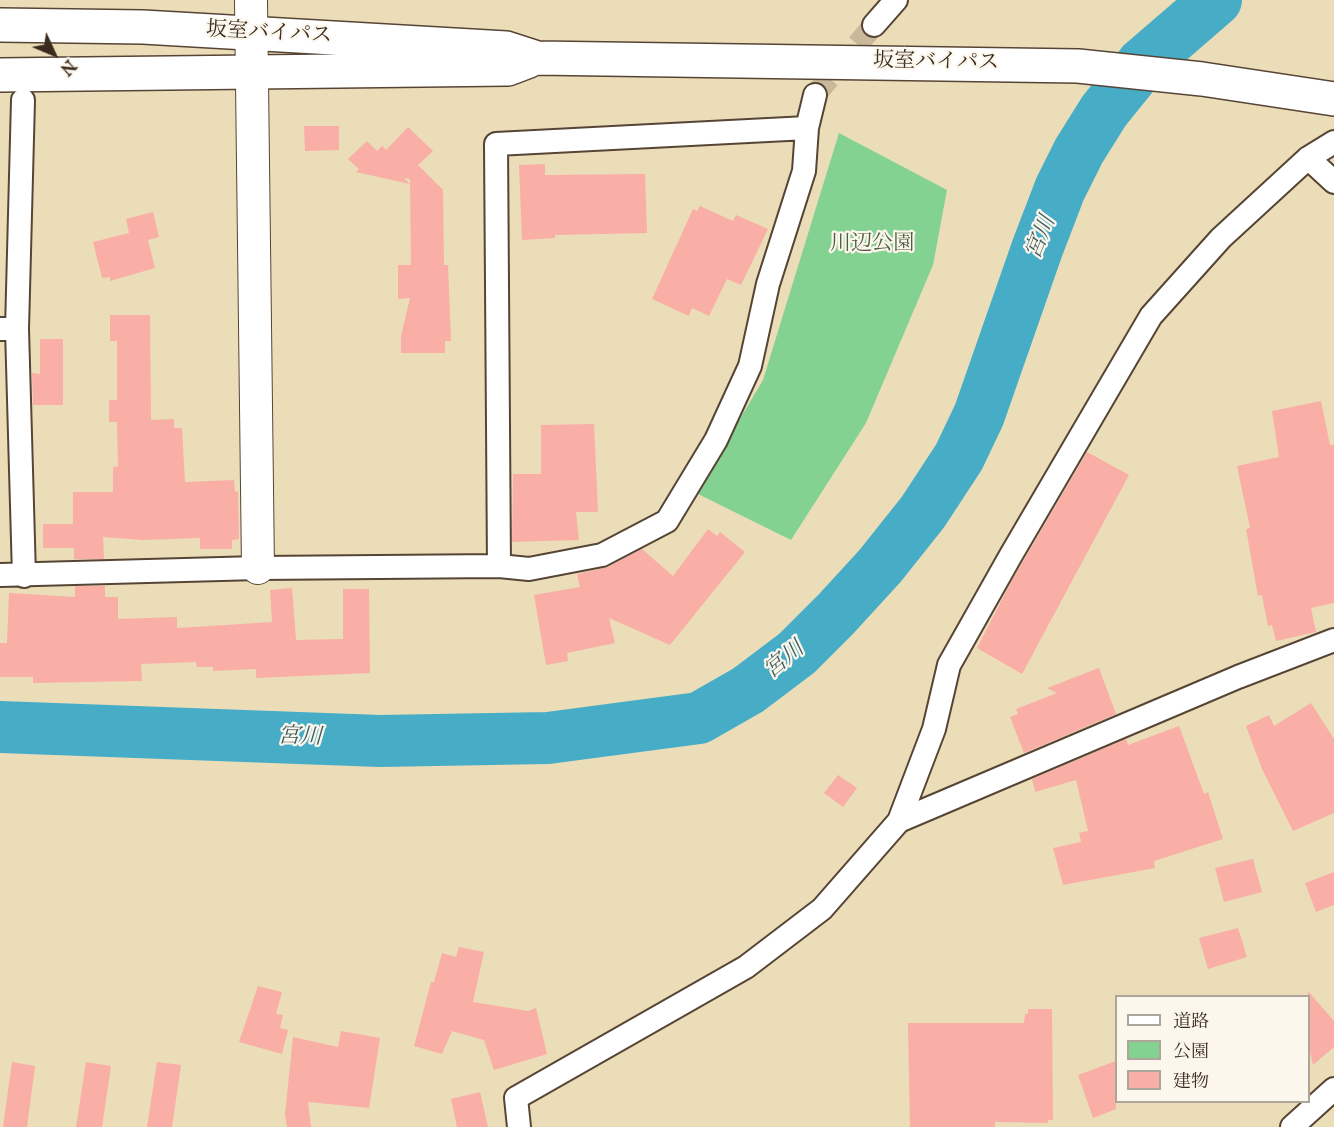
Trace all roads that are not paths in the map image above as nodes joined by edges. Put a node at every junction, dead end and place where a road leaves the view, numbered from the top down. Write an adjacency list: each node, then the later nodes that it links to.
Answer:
1 (251, 0): 5 (street)
2 (896, 0): 4 (street)
3 (0, 25): 5 (highway, 坂室バイパス)
4 (874, 25)
5 (251, 33): 6 (highway, 坂室バイパス); 7 (street)
6 (537, 58): 7 (highway, 坂室バイパス); 10 (highway, 坂室バイパス)
7 (252, 73): 8 (highway, 坂室バイパス); 20 (street)
8 (0, 75)
9 (815, 95): 12 (street)
10 (1334, 99)
11 (23, 100): 16 (street)
12 (807, 128): 19 (street); 19 (street)
13 (1334, 142): 14 (street)
14 (1308, 158): 15 (street); 24 (street)
15 (1334, 182)
16 (10, 228): 17 (street)
17 (9, 329): 18 (street)
18 (10, 432): 22 (street)
19 (499, 566): 20 (street)
20 (258, 568): 22 (street)
21 (0, 575): 22 (street)
22 (24, 576)
23 (1334, 640): 24 (street)
24 (899, 821): 26 (street)
25 (1334, 1089): 27 (street)
26 (519, 1127)
27 (1292, 1127)

